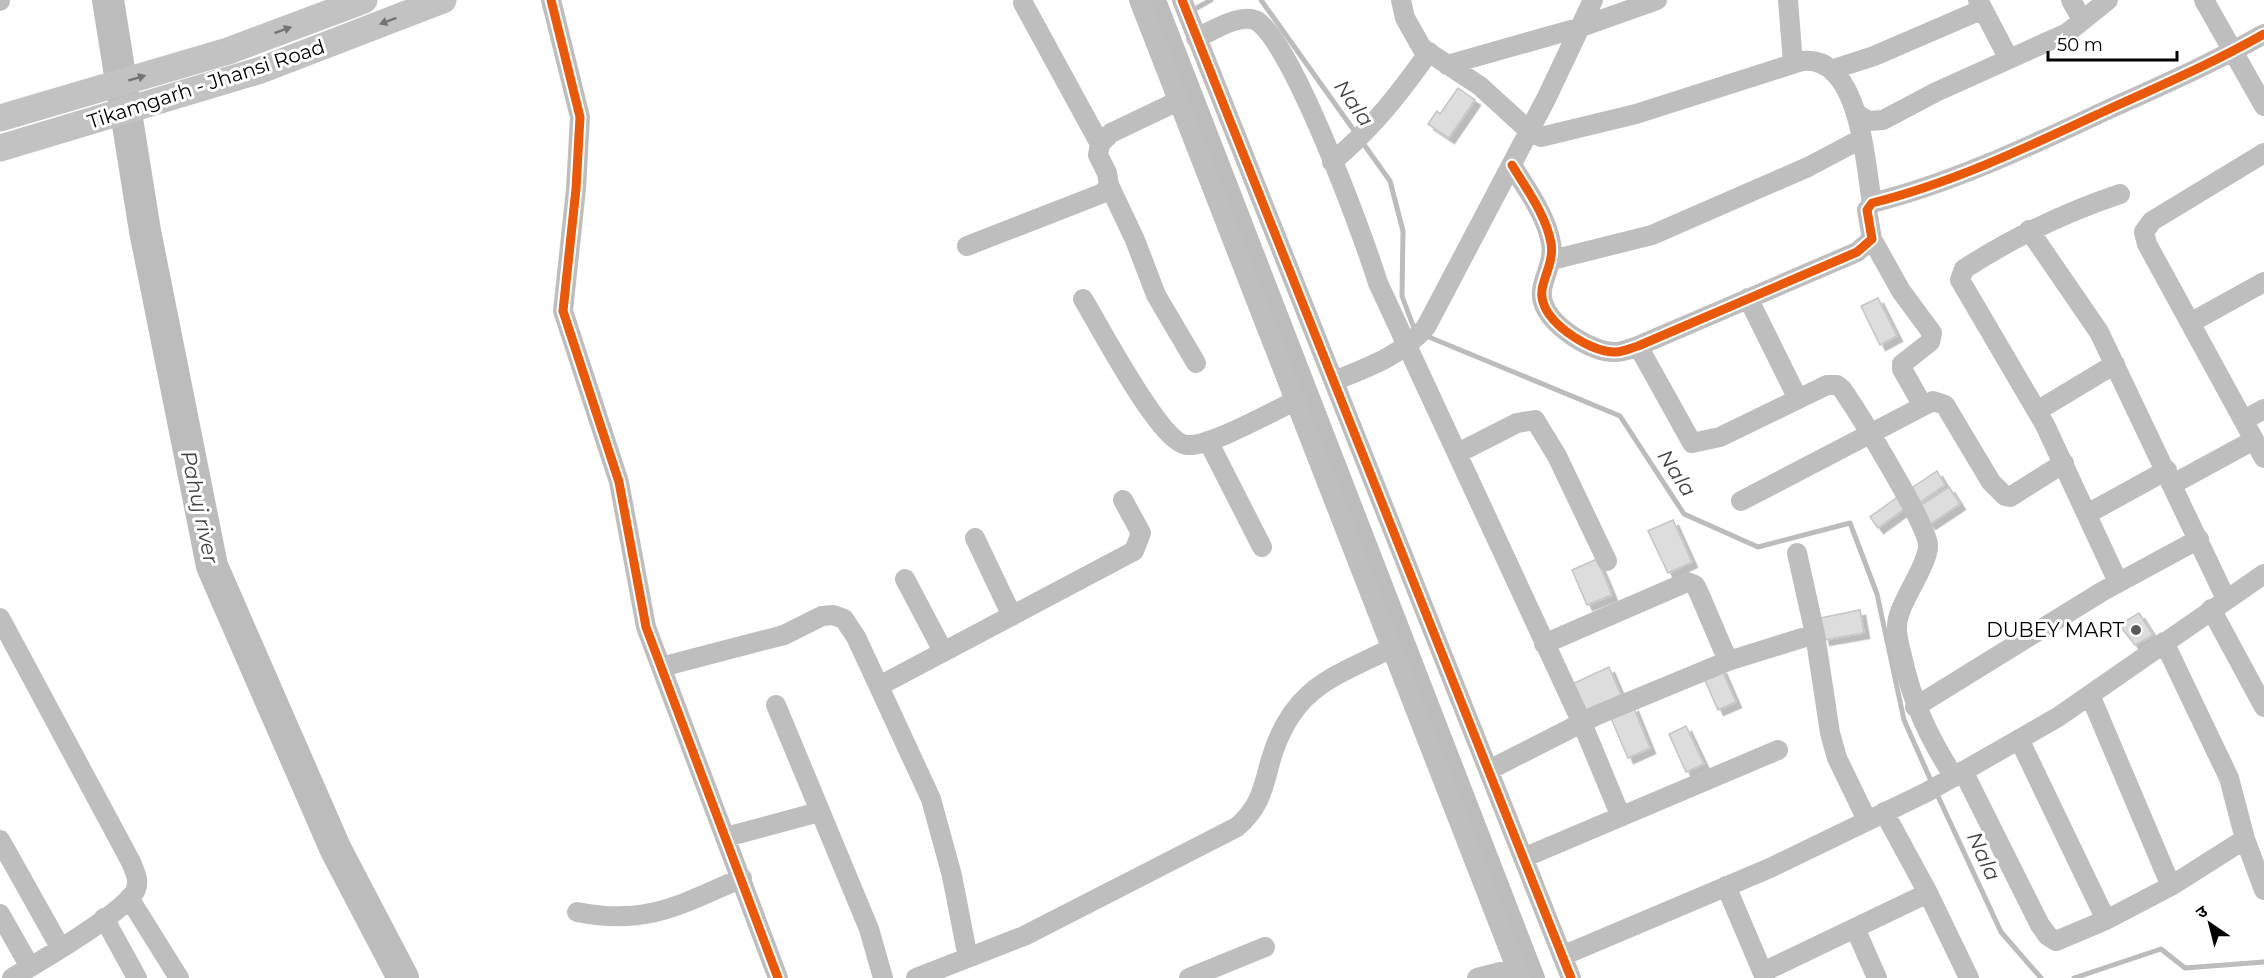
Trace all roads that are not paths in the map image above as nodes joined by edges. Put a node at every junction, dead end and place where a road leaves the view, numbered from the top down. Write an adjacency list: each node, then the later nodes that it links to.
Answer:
1 (364, 0): 29 (street, one-way to 1)
2 (443, 0): 34 (street, Tikamgarh - Jhansi Road, one-way to 34)
3 (551, 0): 87 (street)
4 (1139, 0): 26 (street)
5 (1182, 0): 17 (street)
6 (1401, 0): 19 (street)
7 (1593, 0): 16 (street)
8 (1658, 0): 16 (street)
9 (1788, 0): 22 (street)
10 (2071, 0): 15 (street)
11 (2108, 0): 15 (street)
12 (2204, 0): 20 (street)
13 (1023, 3): 33 (street)
14 (1981, 4): 21 (street); 24 (street)
15 (2082, 20): 21 (street)
16 (1578, 28): 23 (street); 30 (street)
17 (1193, 30): 36 (street); 53 (street)
18 (2264, 34): 20 (street)
19 (1429, 52): 23 (street); 36 (street)
20 (2233, 52): 27 (street); 40 (street)
21 (2009, 59): 28 (street)
22 (1793, 63): 24 (street); 30 (street)
23 (1447, 64): 30 (street)
24 (1834, 69): 28 (street)
25 (107, 101): 31 (street)
26 (1178, 101): 33 (street); 55 (street)
27 (2264, 106)
28 (1857, 114): 32 (street)
29 (0, 118)
30 (1528, 130): 37 (street)
31 (0, 134)
32 (1861, 139): 40 (street); 44 (street)
33 (1100, 144): 38 (street)
34 (0, 148)
35 (2264, 153): 48 (street)
36 (1332, 162): 49 (street)
37 (1512, 165): 44 (street); 49 (street)
38 (1109, 185): 43 (street); 51 (street)
39 (2120, 194): 41 (street)
40 (1872, 203): 42 (street)
41 (2029, 230): 52 (street); 58 (street)
42 (1872, 239): 46 (street); 56 (street)
43 (967, 246)
44 (1552, 260): 50 (street)
45 (2262, 288): 48 (street)
46 (1748, 298): 50 (street); 54 (street)
47 (1083, 299): 62 (street)
48 (2190, 323): 59 (street)
49 (1416, 338): 53 (street); 63 (street)
50 (1638, 346): 54 (street)
51 (1196, 363)
52 (2115, 364): 58 (street); 66 (street)
53 (1334, 381): 97 (street)
54 (1798, 399): 60 (street)
55 (1297, 400): 62 (street); 84 (street)
56 (1923, 406): 60 (street); 65 (street)
57 (2264, 410): 59 (street)
58 (2037, 411): 65 (street)
59 (2244, 420): 61 (street)
60 (1870, 434): 68 (street); 92 (street)
61 (2254, 440): 64 (street); 66 (street)
62 (1208, 441): 72 (street)
63 (1458, 453): 74 (street); 83 (street)
64 (2264, 458)
65 (2064, 463): 69 (street)
66 (2170, 477): 69 (street); 71 (street)
67 (1123, 501): 79 (street)
68 (1741, 501)
69 (2087, 514): 77 (street)
70 (975, 538): 79 (street)
71 (2199, 539): 77 (street); 78 (street)
72 (1262, 547)
73 (1797, 553): 81 (street)
74 (1607, 561)
75 (2264, 574): 78 (street)
76 (905, 579): 85 (street)
77 (2118, 582): 92 (street)
78 (2219, 604): 82 (street); 88 (street)
79 (1012, 616): 85 (street)
80 (0, 618): 111 (street)
81 (1815, 634): 86 (street); 100 (street)
82 (2164, 642): 90 (street); 103 (street)
83 (1544, 644): 86 (street); 94 (street)
84 (1390, 649): 120 (street); 121 (street)
85 (943, 651): 89 (street)
86 (1728, 661): 94 (street)
87 (661, 667): 89 (street); 102 (street)
88 (2257, 675): 93 (street)
89 (879, 686): 120 (street)
90 (2090, 694): 95 (street); 108 (street)
91 (776, 705): 99 (street)
92 (1915, 707): 98 (street)
93 (2264, 707)
94 (1582, 723): 97 (street); 101 (street)
95 (2019, 740): 98 (street); 115 (street)
96 (1778, 750): 101 (street)
97 (1489, 770): 105 (street)
98 (1955, 776): 100 (street); 115 (street)
99 (819, 812): 102 (street); 128 (street)
100 (1876, 816): 107 (street); 110 (street)
101 (1621, 817): 105 (street)
102 (726, 837): 106 (street)
103 (2245, 838): 108 (street); 109 (street)
104 (0, 840): 117 (street)
105 (1523, 858): 119 (street)
106 (741, 878): 112 (street); 127 (street)
107 (1726, 886): 119 (street); 124 (street)
108 (2171, 886): 115 (street)
109 (2264, 890)
110 (1928, 892): 116 (street); 134 (street)
111 (129, 898): 114 (street); 126 (street)
112 (577, 912)
113 (0, 914): 122 (street)
114 (104, 918): 117 (street); 125 (street)
115 (2106, 920)
116 (1855, 928): 124 (street); 133 (street)
117 (60, 947): 122 (street)
118 (1266, 947): 123 (street)
119 (1562, 956): 132 (street)
120 (968, 958): 129 (street)
121 (1518, 973): 131 (street)
122 (21, 974)
123 (1213, 974): 130 (street)
124 (1764, 975)
125 (137, 978)
126 (179, 978)
127 (778, 978)
128 (883, 978)
129 (916, 978)
130 (1189, 978)
131 (1477, 978)
132 (1571, 978)
133 (1877, 978)
134 (1969, 978)

